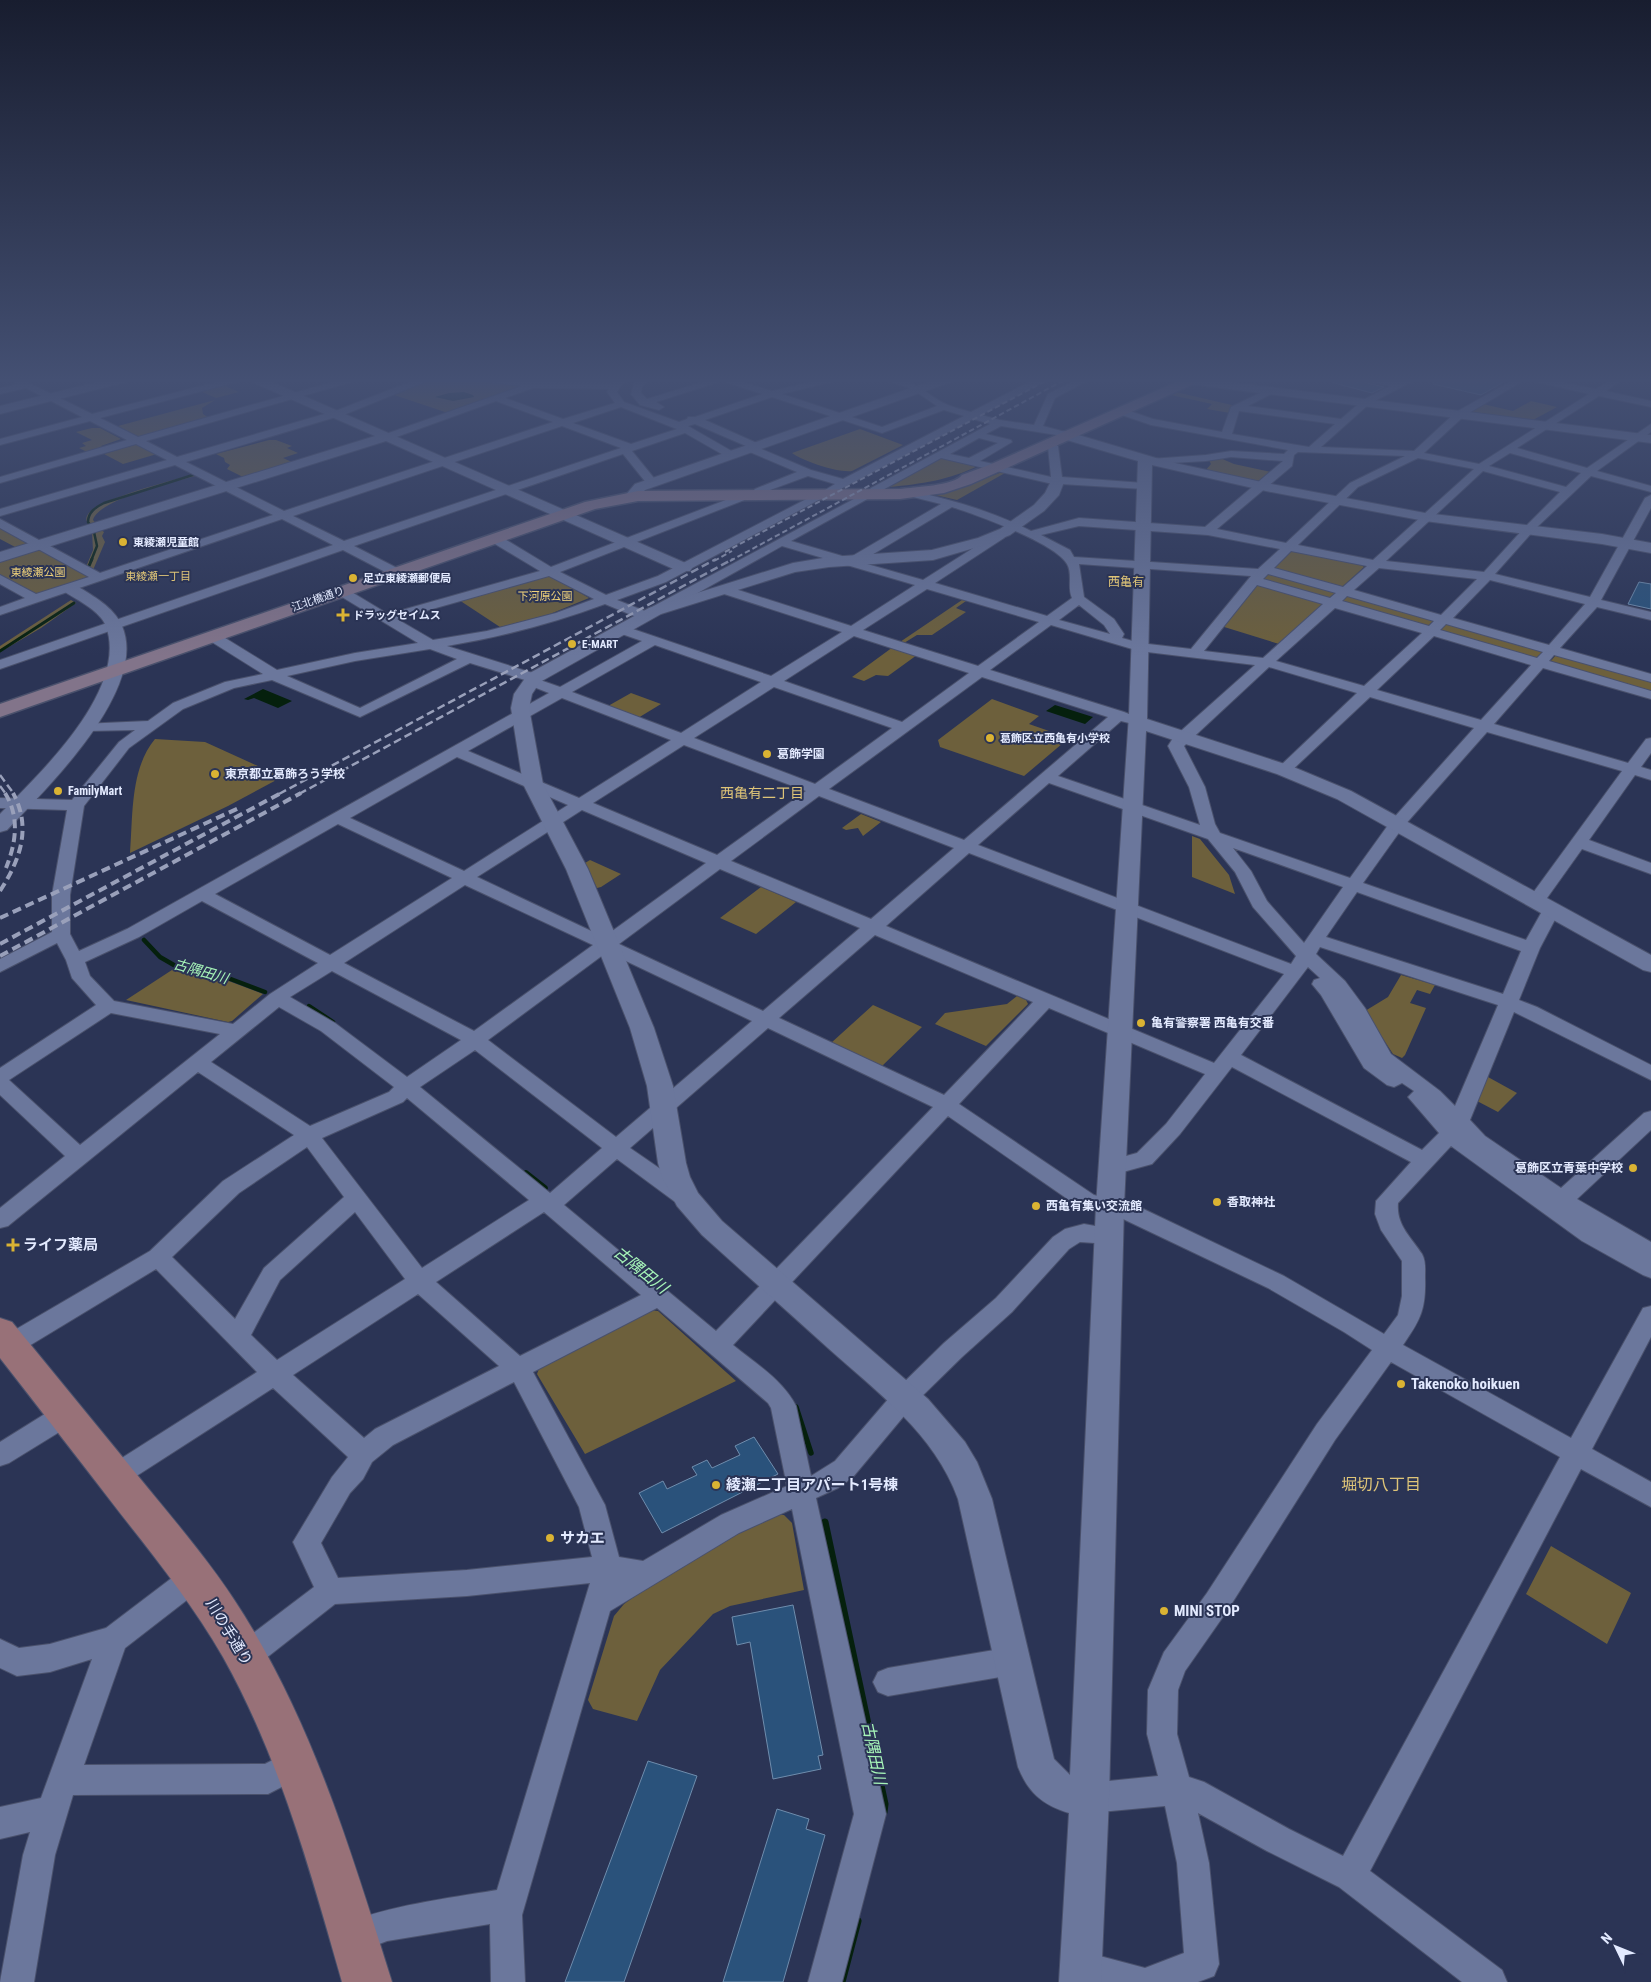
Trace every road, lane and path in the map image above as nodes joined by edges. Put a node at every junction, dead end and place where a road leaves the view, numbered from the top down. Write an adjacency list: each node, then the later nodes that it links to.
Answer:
1 (30, 471): 24 (street)
2 (141, 471): 41 (street)
3 (198, 471): 29 (street)
4 (276, 471): 29 (street)
5 (412, 471): 43 (street)
6 (467, 471): 30 (street)
7 (560, 471): 30 (street)
8 (645, 471): 26 (street)
9 (683, 471): 26 (street)
10 (867, 471): 32 (street)
11 (909, 471): 34 (street)
12 (983, 471): 34 (main road, 江北橋通り)
13 (985, 471): 36 (main road, 江北橋通り)
14 (997, 471): 25 (street)
15 (1056, 471): 25 (street)
16 (1147, 471): 27 (street)
17 (1199, 471): 28 (street)
18 (1279, 471): 28 (street)
19 (1383, 471): 39 (street)
20 (1476, 471): 44 (street)
21 (1501, 471): 33 (street)
22 (808, 472): 32 (street); 35 (street)
23 (1588, 472): 31 (street); 33 (street)
24 (0, 480)
25 (1057, 481): 27 (street); 48 (street)
26 (652, 482): 37 (street)
27 (1144, 486): 46 (street)
28 (1261, 486): 39 (street); 49 (street)
29 (228, 487): 43 (street); 54 (street)
30 (507, 489): 42 (street); 55 (street)
31 (1651, 489)
32 (832, 490): 34 (main road, 江北橋通り); 35 (main road, 江北橋通り); 63 (street)
33 (1568, 491): 47 (street)
34 (871, 492): 36 (main road, 江北橋通り); 52 (street)
35 (754, 493): 37 (main road, 江北橋通り); 51 (street)
36 (908, 493): 40 (street)
37 (635, 496): 42 (main road, 江北橋通り)
38 (1651, 498): 53 (street)
39 (1338, 501): 44 (street); 56 (street)
40 (951, 503): 48 (street); 59 (street)
41 (0, 513)
42 (562, 514): 50 (main road, 江北橋通り); 51 (street)
43 (283, 516): 55 (street); 68 (street)
44 (1425, 517): 47 (street); 61 (street)
45 (0, 523): 54 (street)
46 (1143, 526): 48 (street); 49 (street); 62 (street)
47 (1529, 530): 53 (street); 67 (street)
48 (1015, 532): 59 (street); 60 (street); 70 (street)
49 (1208, 532): 56 (street)
50 (494, 538): 64 (main road, 江北橋通り); 65 (street)
51 (627, 542): 63 (street); 65 (street)
52 (780, 542): 59 (street); 81 (street)
53 (1626, 543): 57 (street); 78 (street)
54 (39, 545): 58 (street); 68 (street)
55 (342, 546): 64 (street); 86 (street)
56 (1288, 547): 61 (street); 66 (street)
57 (1651, 548)
58 (0, 557)
59 (847, 560): 70 (street); 72 (street)
60 (1072, 562): 62 (street); 77 (street)
61 (1376, 564): 67 (street); 74 (street)
62 (1142, 567): 66 (street); 94 (street)
63 (684, 568): 76 (street)
64 (395, 572): 73 (main road, 江北橋通り)
65 (549, 572): 76 (street); 83 (street)
66 (1259, 575): 74 (street); 79 (street); 96 (street)
67 (1487, 576): 78 (street); 84 (street)
68 (100, 577): 71 (street)
69 (0, 579): 75 (street)
70 (924, 585): 85 (street); 88 (street)
71 (70, 588): 75 (street); 86 (street)
72 (725, 590): 81 (street); 88 (street)
73 (341, 591): 83 (street); 90 (main road, 江北橋通り)
74 (1345, 591): 79 (street); 84 (street)
75 (35, 599): 80 (street)
76 (604, 599): 81 (street); 93 (street)
77 (1079, 599): 85 (street); 92 (street)
78 (1594, 602): 82 (street); 95 (street)
79 (1333, 603): 89 (street); 98 (street)
80 (0, 611)
81 (650, 613): 87 (street)
82 (1651, 616)
83 (387, 618): 93 (street)
84 (1444, 619): 89 (street); 95 (street)
85 (1049, 622): 92 (street); 102 (street)
86 (114, 625): 100 (street); 101 (street)
87 (621, 629): 91 (street); 105 (street)
88 (852, 630): 102 (street); 106 (street)
89 (1430, 631): 99 (street); 107 (street)
90 (212, 636): 101 (main road, 江北橋通り); 103 (street)
91 (654, 640): 106 (street); 108 (street)
92 (1115, 640): 94 (street)
93 (432, 644): 97 (street); 103 (street)
94 (1139, 647): 96 (street); 112 (street)
95 (1553, 650): 99 (street); 104 (street)
96 (1194, 654): 98 (street)
97 (469, 658): 103 (street); 105 (street)
98 (1266, 662): 107 (street); 117 (street)
99 (1542, 663): 109 (street); 114 (street)
100 (0, 665)
101 (115, 671): 110 (main road, 江北橋通り); 115 (street)
102 (979, 671): 112 (street); 116 (street)
103 (273, 674): 113 (street)
104 (1651, 678)
105 (532, 680): 108 (street); 111 (street)
106 (772, 681): 116 (street); 118 (street)
107 (1367, 692): 114 (street); 121 (street)
108 (561, 693): 111 (street); 118 (street)
109 (1651, 695)
110 (3, 706)
111 (520, 715): 120 (street); 125 (street)
112 (1128, 719): 117 (street); 124 (street); 131 (street)
113 (148, 726): 115 (street); 130 (street)
114 (1484, 726): 122 (street); 134 (street)
115 (87, 727): 128 (street)
116 (903, 727): 126 (street)
117 (1182, 737): 121 (street); 136 (street)
118 (682, 739): 126 (street); 129 (street)
119 (1651, 742): 122 (street)
120 (455, 751): 125 (street); 132 (street)
121 (1284, 770): 134 (street)
122 (1631, 770): 123 (street); 137 (street)
123 (1651, 776)
124 (1047, 777): 131 (street); 138 (street)
125 (533, 784): 129 (street); 133 (street)
126 (816, 790): 138 (street); 139 (street)
127 (0, 803): 128 (street)
128 (21, 804): 130 (street); 135 (street)
129 (581, 804): 133 (street); 139 (street)
130 (76, 805): 147 (street)
131 (1133, 806): 136 (street); 145 (street)
132 (337, 818): 141 (street); 143 (street)
133 (552, 821): 141 (street); 148 (street)
134 (1397, 824): 142 (street); 144 (street)
135 (0, 826)
136 (1213, 835): 142 (street); 150 (street)
137 (1579, 842): 140 (street); 144 (street)
138 (966, 847): 145 (street); 146 (street)
139 (719, 862): 146 (street); 148 (street)
140 (1651, 868)
141 (463, 878): 148 (street); 152 (street)
142 (1354, 886): 149 (street); 150 (street)
143 (202, 894): 151 (street); 152 (street)
144 (1544, 906): 149 (street); 153 (street)
145 (1127, 908): 150 (street); 161 (street)
146 (872, 927): 156 (street); 159 (street)
147 (61, 934): 151 (street); 154 (street)
148 (606, 944): 159 (street); 162 (street); 170 (street)
149 (1531, 948): 157 (street)
150 (1304, 958): 157 (street); 164 (street); 172 (street)
151 (75, 960): 158 (street)
152 (329, 963): 155 (street); 162 (street)
153 (1651, 965)
154 (0, 966)
155 (277, 998): 160 (street); 168 (street)
156 (1046, 1000): 161 (street); 169 (street)
157 (1509, 1003): 165 (street); 172 (street)
158 (108, 1006): 160 (street); 166 (street)
159 (766, 1020): 169 (street); 170 (street)
160 (236, 1031): 163 (street)
161 (1120, 1032): 164 (street); 177 (street)
162 (475, 1040): 168 (street); 174 (street)
163 (197, 1062): 173 (street); 175 (street)
164 (1223, 1065): 176 (street); 177 (street)
165 (1651, 1073)
166 (0, 1077)
167 (0, 1083): 175 (street)
168 (407, 1088): 173 (street); 181 (street)
169 (947, 1105): 182 (street); 189 (street)
170 (662, 1107): 174 (street); 179 (street)
171 (1651, 1118): 180 (street)
172 (1455, 1128): 176 (street); 180 (street); 187 (street)
173 (309, 1134): 178 (street); 186 (street)
174 (616, 1148): 179 (street); 181 (street)
175 (78, 1156): 183 (street)
176 (1425, 1161): 195 (street)
177 (1112, 1167): 182 (street)
178 (357, 1198): 188 (street); 192 (street)
179 (687, 1199): 189 (street)
180 (1562, 1200): 185 (street)
181 (547, 1203): 188 (street); 190 (street)
182 (1110, 1206): 184 (street); 195 (street)
183 (0, 1220)
184 (1110, 1236): 198 (street); 219 (street)
185 (1651, 1253)
186 (158, 1257): 192 (street); 193 (street)
187 (1651, 1269)
188 (420, 1282): 196 (street); 197 (street)
189 (775, 1285): 194 (street); 198 (street)
190 (659, 1296): 194 (street); 196 (street)
191 (1651, 1314): 200 (street)
192 (238, 1337): 197 (street)
193 (5, 1338): 199 (main road, 川の手通り)
194 (717, 1346): 204 (street)
195 (1387, 1348): 200 (street); 218 (street)
196 (519, 1369): 201 (street); 206 (street)
197 (274, 1373): 201 (street); 203 (street)
198 (905, 1397): 204 (street); 214 (street)
199 (65, 1414): 202 (street); 203 (main road, 川の手通り)
200 (1576, 1453): 205 (street); 222 (street)
201 (363, 1454): 209 (street)
202 (0, 1455)
203 (115, 1476): 208 (main road, 川の手通り)
204 (802, 1491): 207 (street); 229 (street)
205 (1651, 1495)
206 (608, 1568): 207 (street); 209 (street); 210 (street)
207 (646, 1574): 210 (street)
208 (194, 1577): 211 (street); 213 (main road, 川の手通り)
209 (330, 1591): 213 (street)
210 (598, 1604): 223 (street)
211 (114, 1639): 212 (street); 217 (street)
212 (0, 1653)
213 (246, 1656): 216 (main road, 川の手通り)
214 (1012, 1661): 215 (street); 219 (street)
215 (888, 1682)
216 (296, 1763): 217 (street); 224 (main road, 川の手通り)
217 (63, 1780): 220 (street)
218 (1177, 1789): 219 (street); 222 (street); 231 (street)
219 (1089, 1798): 225 (street)
220 (52, 1811): 221 (street); 226 (street)
221 (0, 1823)
222 (1350, 1876): 232 (street)
223 (509, 1904): 224 (street); 228 (street)
224 (353, 1937): 227 (main road, 川の手通り)
225 (1081, 1975): 230 (street)
226 (17, 1982)
227 (367, 1982)
228 (508, 1982)
229 (824, 1982)
230 (1139, 1982)
231 (1151, 1982)
232 (1490, 1982)

